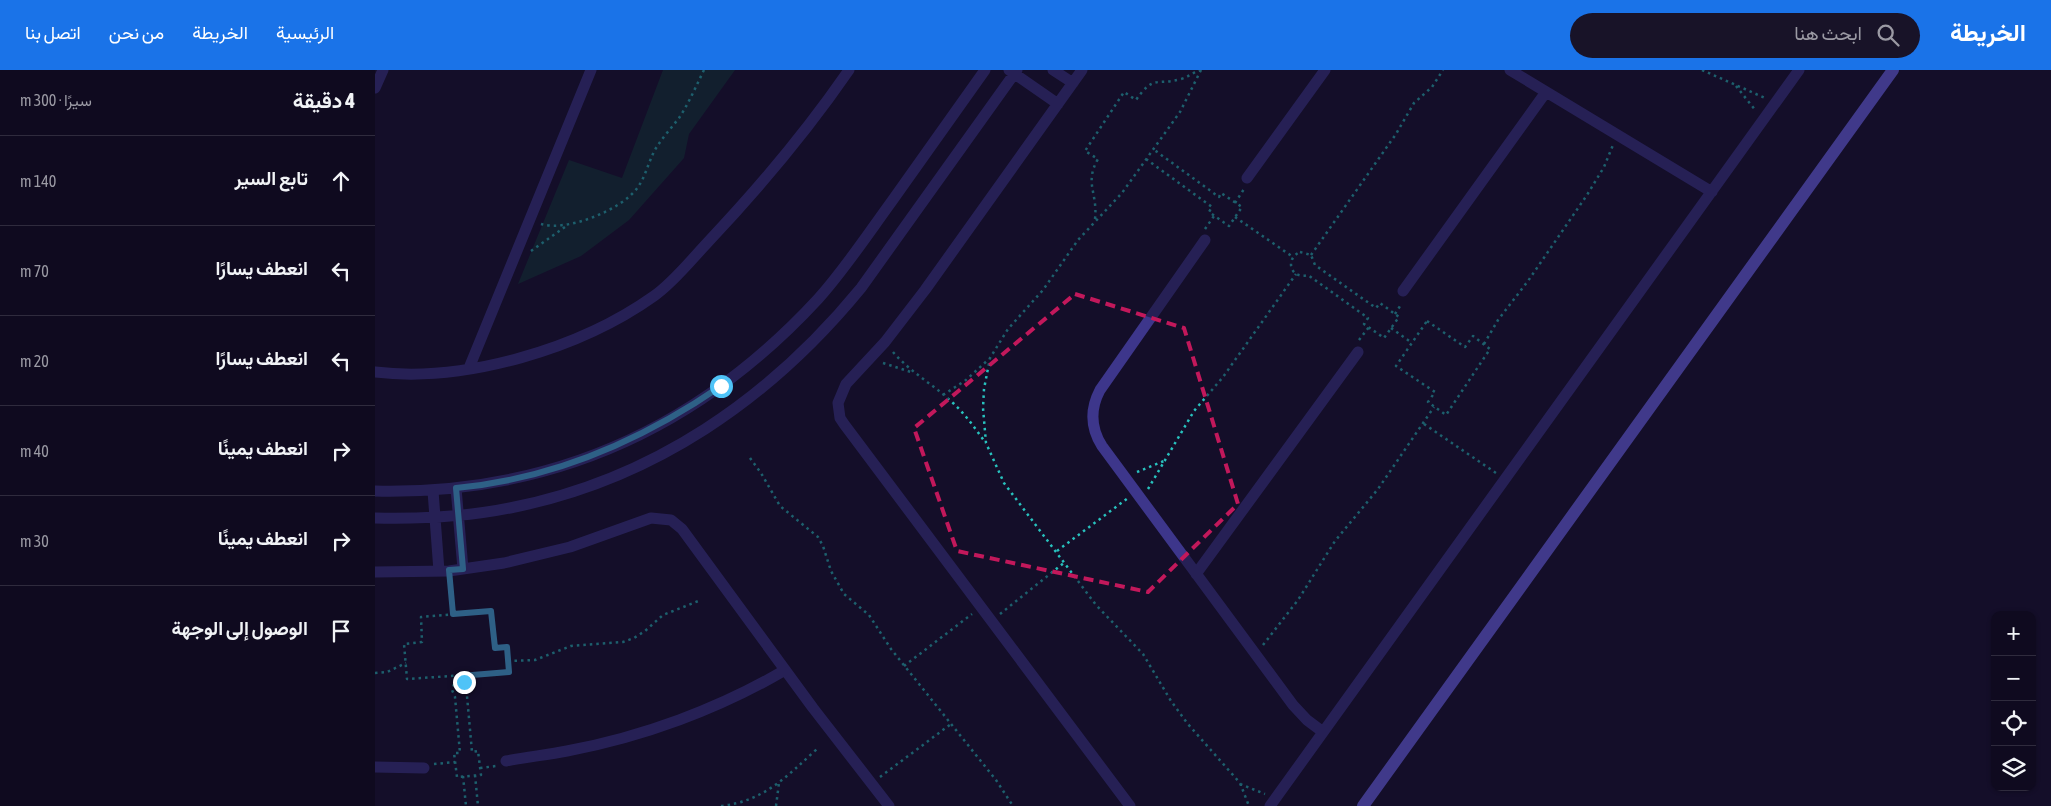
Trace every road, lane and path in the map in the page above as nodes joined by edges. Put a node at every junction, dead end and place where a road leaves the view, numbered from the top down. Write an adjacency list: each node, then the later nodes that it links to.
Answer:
1 (383, 70): 18 (street)
2 (591, 70): 29 (street)
3 (704, 70): 31 (path)
4 (849, 70): 45 (street)
5 (985, 70): 56 (street)
6 (1053, 70): 16 (street)
7 (1082, 70): 16 (street)
8 (1199, 70): 30 (path)
9 (1325, 70): 26 (street)
10 (1443, 70): 33 (path)
11 (1510, 70): 19 (street)
12 (1702, 70): 17 (path)
13 (1799, 70): 20 (street)
14 (1893, 70): 102 (main road)
15 (1013, 71): 21 (street); 60 (street)
16 (1073, 84): 21 (street)
17 (1736, 85): 20 (path); 22 (path)
18 (375, 88)
19 (1546, 92): 23 (street); 37 (street)
20 (1775, 103): 22 (street)
21 (1058, 104): 39 (street)
22 (1764, 120): 27 (street)
23 (1617, 134): 27 (street); 41 (path)
24 (1153, 149): 28 (path)
25 (1146, 159): 28 (path)
26 (1247, 178)
27 (1712, 192): 55 (street)
28 (1235, 217): 34 (path)
29 (529, 218): 31 (path); 35 (street)
30 (1095, 219)
31 (566, 226): 35 (path)
32 (1205, 240): 54 (street)
33 (1311, 256): 34 (path); 38 (path)
34 (1293, 257): 36 (path)
35 (512, 261): 45 (street)
36 (1296, 274): 38 (path); 53 (path)
37 (1403, 291)
38 (1391, 328): 40 (path)
39 (885, 342): 43 (street); 47 (path)
40 (1412, 343): 41 (path); 49 (path)
41 (1484, 344): 49 (path)
42 (1357, 352): 68 (street)
43 (871, 358): 47 (path); 70 (street)
44 (990, 358): 48 (path)
45 (469, 368): 46 (street)
46 (375, 372)
47 (912, 372): 48 (path)
48 (943, 395): 51 (path)
49 (1435, 407): 50 (path)
50 (1423, 423): 55 (path); 73 (path)
51 (986, 443)
52 (750, 458): 76 (path)
53 (1166, 460): 54 (path); 59 (path)
54 (1125, 477): 59 (street)
55 (1505, 479): 82 (street)
56 (456, 488): 58 (street); 60 (street)
57 (375, 491): 58 (street)
58 (433, 491): 61 (street)
59 (1139, 496): 63 (path); 68 (street)
60 (458, 515): 61 (street); 65 (street)
61 (435, 517): 62 (street); 66 (street)
62 (375, 518)
63 (1057, 551)
64 (1065, 562): 72 (path)
65 (463, 569): 66 (street); 77 (street)
66 (444, 571): 67 (street); 71 (path)
67 (375, 572)
68 (1196, 574): 73 (street)
69 (701, 600): 74 (path)
70 (981, 607): 72 (street); 76 (path)
71 (453, 614): 74 (path); 75 (path)
72 (991, 621): 101 (street)
73 (1255, 654): 82 (street)
74 (508, 661): 79 (path)
75 (405, 663): 78 (path); 79 (path)
76 (904, 666): 81 (path)
77 (785, 670): 84 (street); 90 (street)
78 (375, 673)
79 (460, 676): 80 (path)
80 (461, 681): 87 (path); 88 (path)
81 (951, 724): 90 (path); 100 (path)
82 (1323, 732): 92 (street)
83 (817, 749): 89 (path)
84 (506, 761)
85 (375, 767): 86 (street)
86 (424, 768)
87 (475, 775): 88 (path); 95 (path)
88 (463, 776): 94 (path)
89 (779, 783): 93 (path); 98 (path)
90 (871, 783): 99 (street)
91 (1239, 783): 92 (path)
92 (1273, 802)
93 (736, 804): 96 (path); 97 (path)
94 (466, 806)
95 (478, 806)
96 (721, 806)
97 (740, 806)
98 (776, 806)
99 (889, 806)
100 (1013, 806)
101 (1129, 806)
102 (1363, 806)

